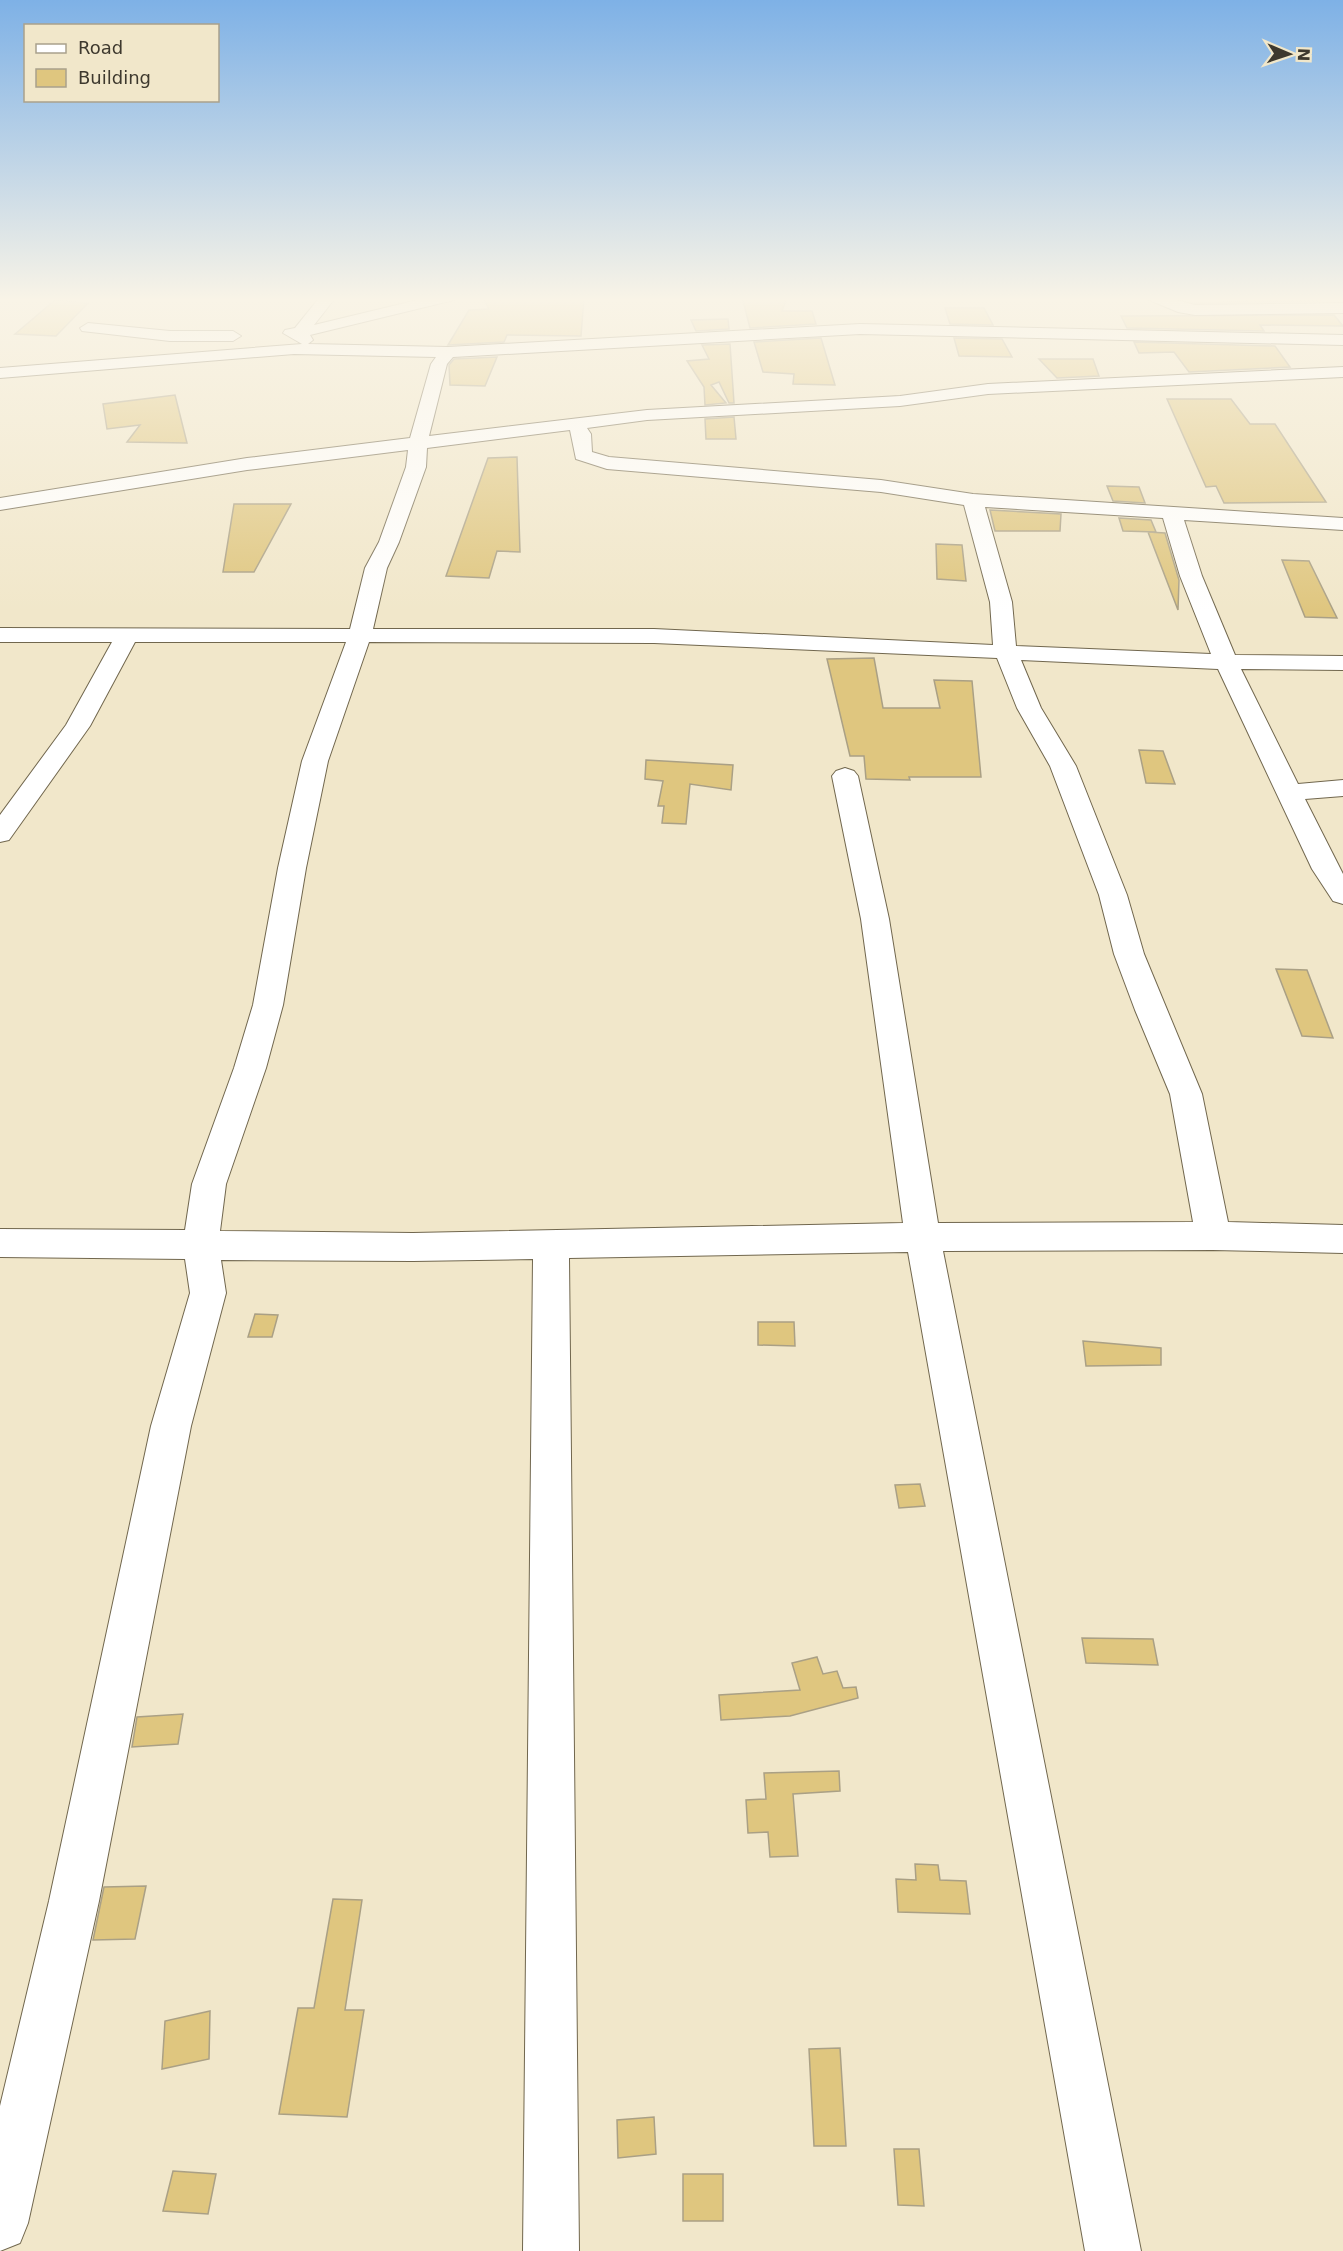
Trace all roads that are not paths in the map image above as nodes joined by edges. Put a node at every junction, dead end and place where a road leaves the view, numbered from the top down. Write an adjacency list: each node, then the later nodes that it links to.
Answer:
1 (429, 402): 4 (street)
2 (877, 402): 3 (street)
3 (574, 423): 4 (street); 5 (street)
4 (418, 442): 6 (street); 11 (street)
5 (973, 500): 7 (street); 12 (street)
6 (0, 504)
7 (1172, 515): 8 (street); 13 (street)
8 (1343, 524)
9 (0, 636): 10 (street)
10 (127, 636): 11 (street); 18 (street)
11 (360, 636): 12 (street); 24 (street)
12 (1005, 650): 13 (street); 20 (street)
13 (1226, 662): 14 (street); 17 (street)
14 (1343, 663)
15 (845, 776): 21 (street)
16 (1343, 788): 17 (street)
17 (1290, 792): 19 (street)
18 (0, 834)
19 (1343, 895)
20 (1213, 1236): 21 (street); 22 (street)
21 (923, 1237): 25 (street); 28 (street)
22 (1343, 1239)
23 (0, 1243): 24 (street)
24 (201, 1244): 25 (street); 26 (street)
25 (551, 1244): 27 (street)
26 (0, 2223)
27 (551, 2251)
28 (1113, 2251)

